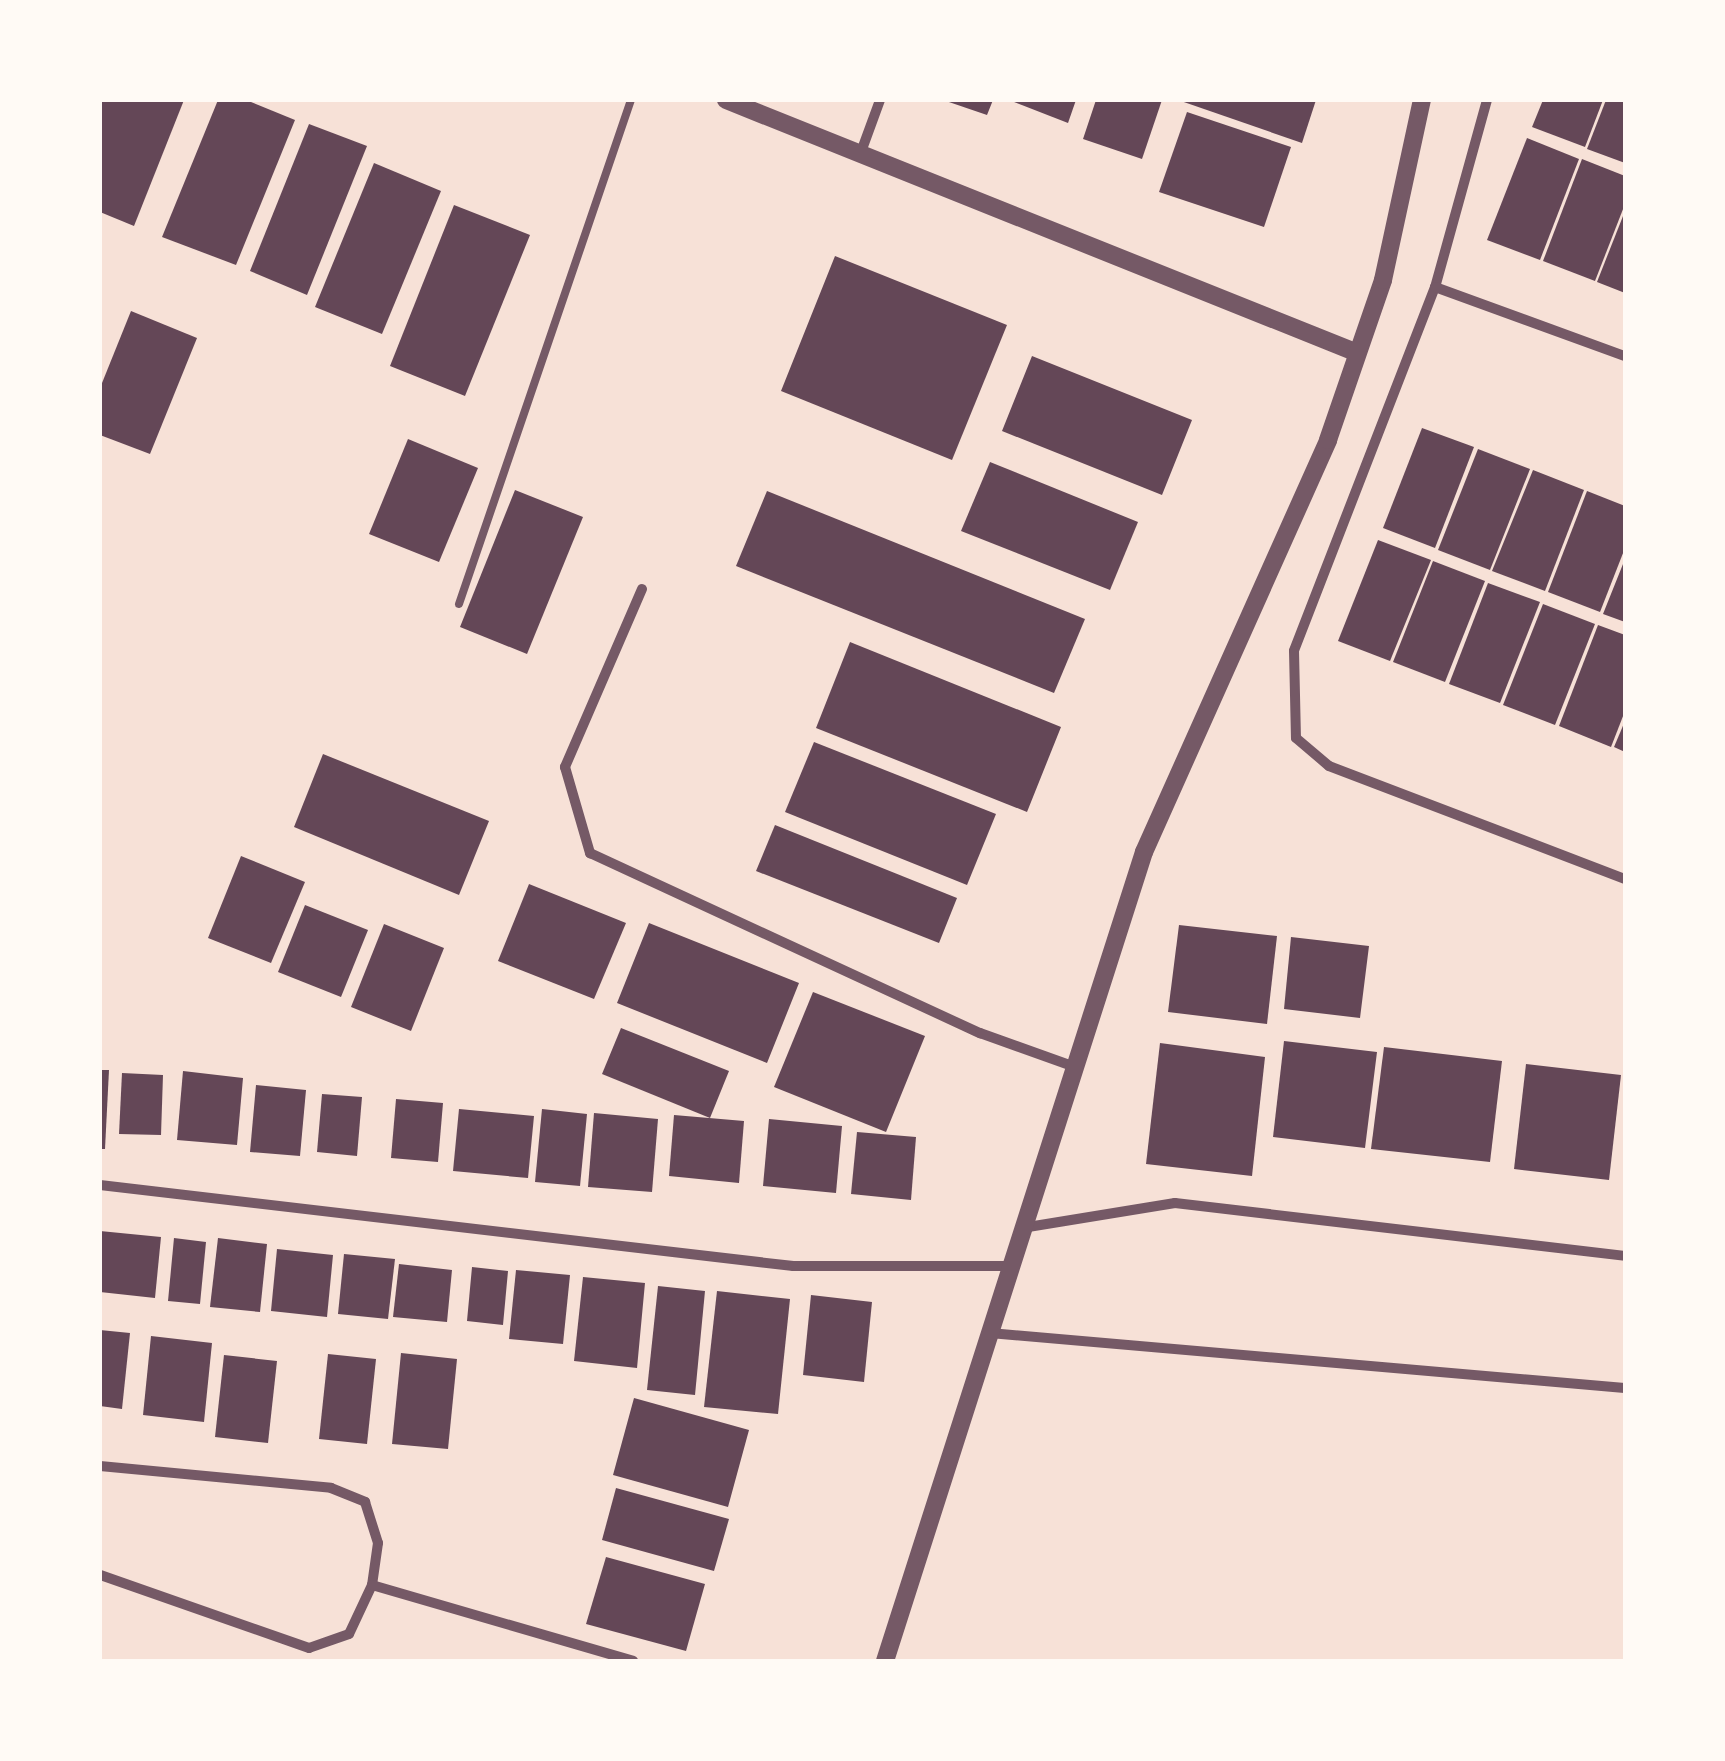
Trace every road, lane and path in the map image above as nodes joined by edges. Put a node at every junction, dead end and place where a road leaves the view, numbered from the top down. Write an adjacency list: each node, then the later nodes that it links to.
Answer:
1 (631, 100): 11 (lane)
2 (726, 100): 6 (street)
3 (880, 100): 6 (street)
4 (1422, 100): 8 (street)
5 (1487, 100): 7 (street)
6 (860, 152): 8 (street)
7 (1435, 288): 9 (street); 12 (street)
8 (1355, 352): 13 (street)
9 (1625, 356)
10 (642, 589): 13 (street)
11 (459, 604)
12 (1625, 879)
13 (1072, 1066): 15 (street)
14 (100, 1186): 17 (street)
15 (1022, 1228): 16 (street); 17 (street)
16 (1625, 1256)
17 (1009, 1266): 18 (street)
18 (990, 1333): 19 (street); 24 (street)
19 (1625, 1388)
20 (100, 1466): 22 (street)
21 (100, 1575): 22 (street)
22 (372, 1585): 23 (street)
23 (633, 1661)
24 (884, 1661)

